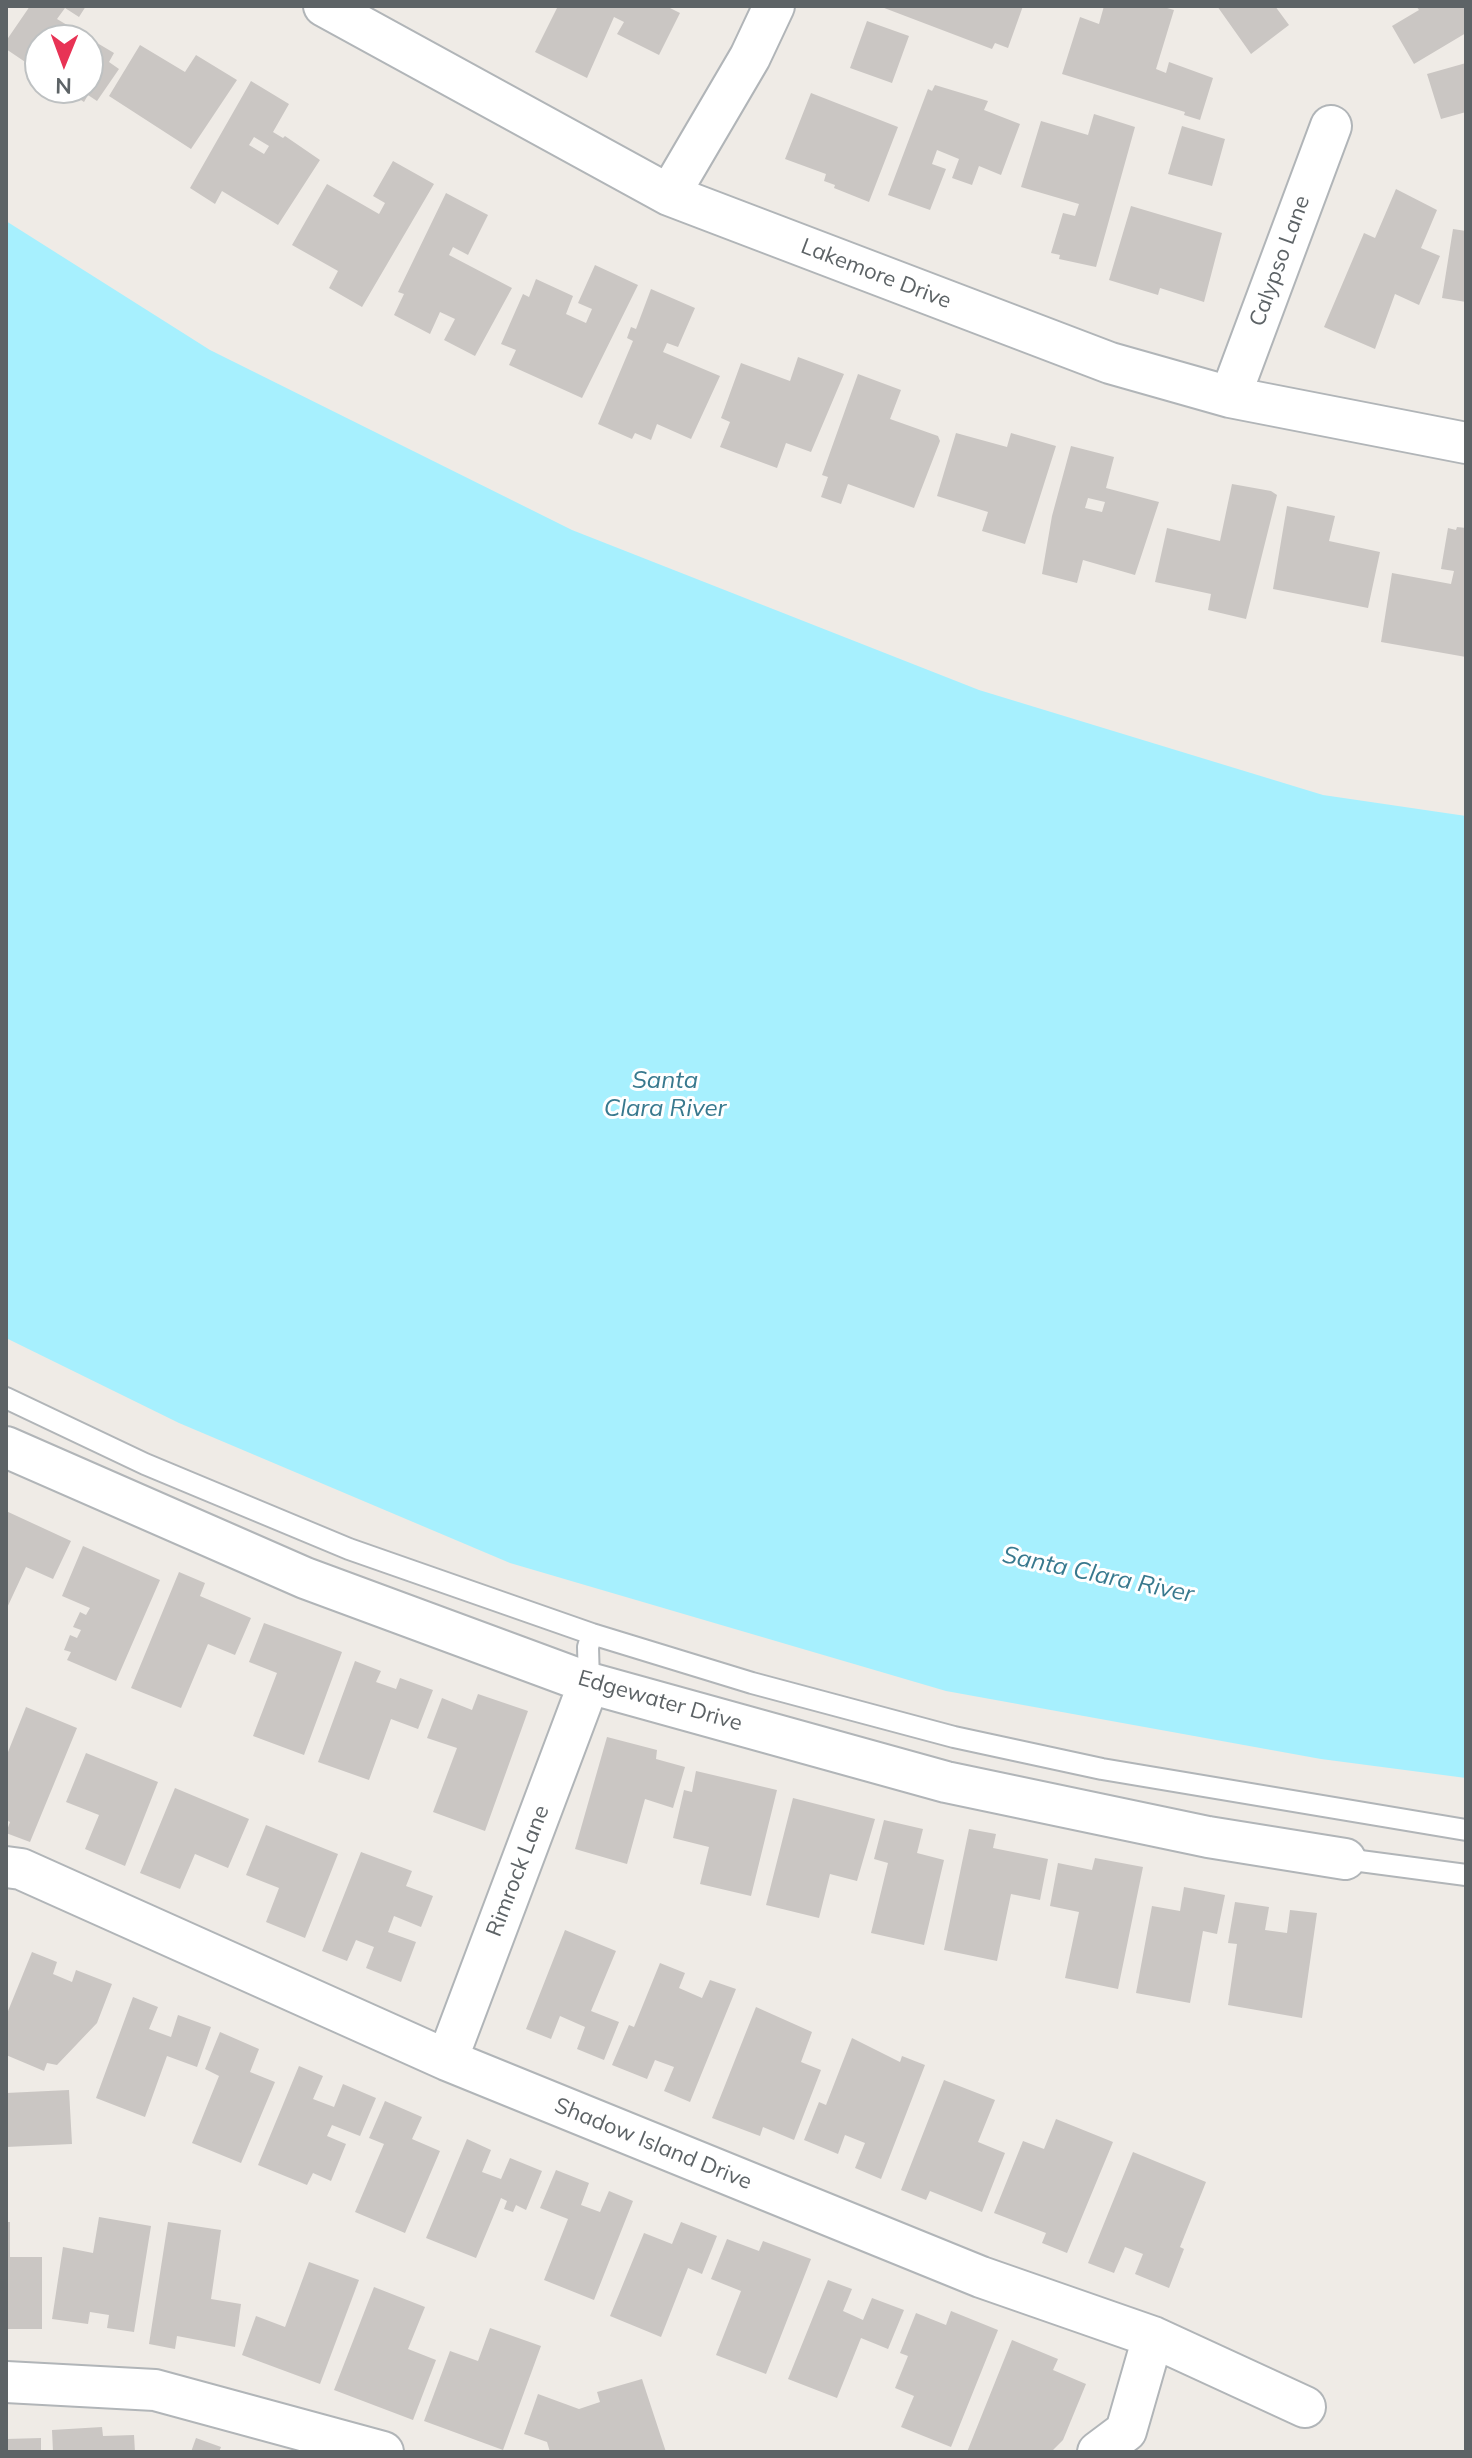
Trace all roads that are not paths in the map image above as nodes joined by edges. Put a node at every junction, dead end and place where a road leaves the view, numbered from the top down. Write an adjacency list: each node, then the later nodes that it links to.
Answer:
1 (324, 6): 4 (street, Lakemore Drive)
2 (774, 6): 4 (street)
3 (1331, 126): 5 (street, Calypso Lane)
4 (669, 195): 5 (street, Lakemore Drive)
5 (1230, 397): 6 (street, Lakemore Drive)
6 (1466, 443)
7 (6, 1398): 9 (lane)
8 (6, 1447): 10 (street, Edgewater Drive)
9 (592, 1634): 10 (lane); 11 (lane)
10 (589, 1683): 12 (street, Edgewater Drive); 15 (street, Rimrock Lane)
11 (1466, 1830)
12 (1345, 1859): 14 (lane)
13 (6, 1867): 15 (street, Shadow Island Drive)
14 (1466, 1875)
15 (447, 2060): 16 (street, Shadow Island Drive)
16 (1153, 2337): 18 (street, Shadow Island Drive); 20 (street)
17 (6, 2382): 19 (street)
18 (1305, 2407)
19 (383, 2452)
20 (1098, 2452)

